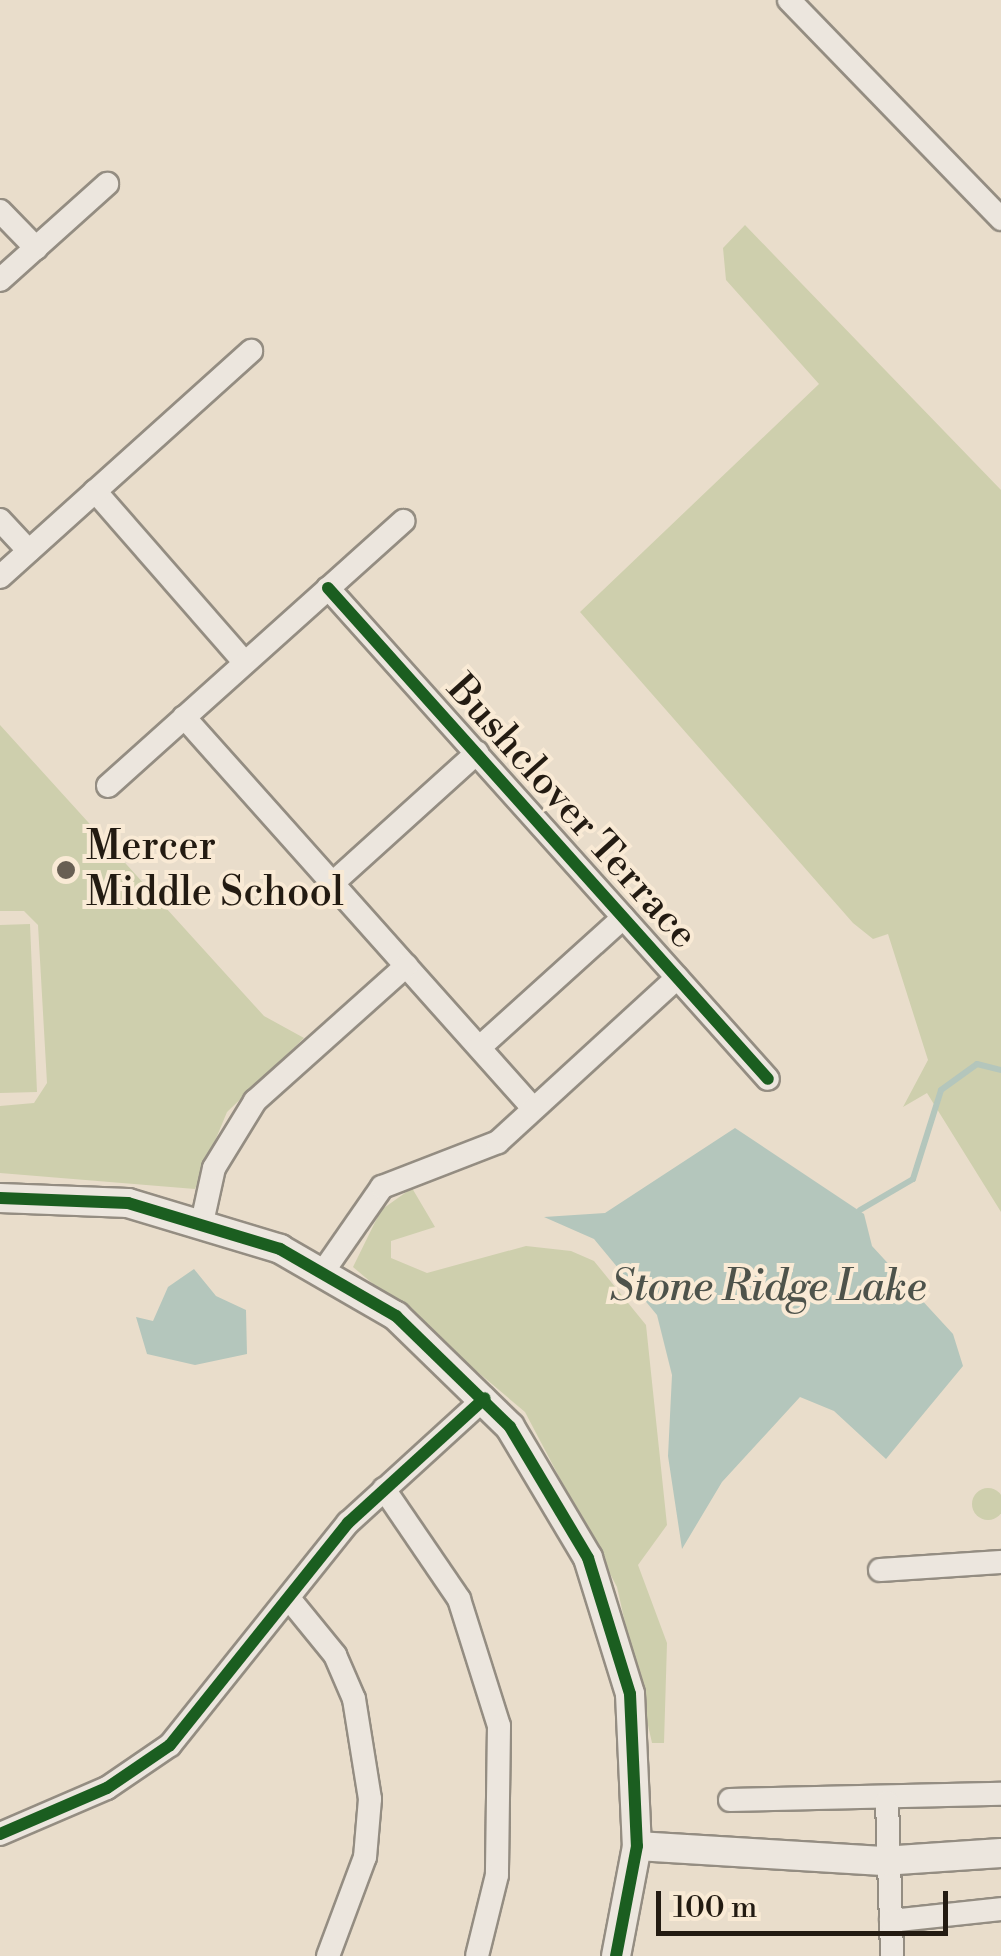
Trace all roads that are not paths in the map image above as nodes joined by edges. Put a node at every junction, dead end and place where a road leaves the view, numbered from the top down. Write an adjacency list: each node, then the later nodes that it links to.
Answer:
1 (789, 0): 4 (street)
2 (107, 184): 5 (street)
3 (0, 210): 5 (street)
4 (1001, 219)
5 (36, 248): 6 (street)
6 (0, 280)
7 (251, 351): 8 (street)
8 (95, 492): 11 (street); 14 (street)
9 (0, 520): 11 (street)
10 (403, 521): 13 (street)
11 (29, 552): 12 (street)
12 (0, 578)
13 (328, 588): 14 (street); 16 (street, Bushclover Terrace)
14 (244, 662): 15 (street)
15 (184, 717): 17 (street); 18 (street)
16 (477, 753): 18 (street); 19 (street, Bushclover Terrace)
17 (108, 786)
18 (334, 882): 20 (street)
19 (623, 918): 21 (street, Bushclover Terrace); 22 (street)
20 (406, 966): 22 (street); 26 (street)
21 (676, 978): 23 (street, Bushclover Terrace); 24 (street)
22 (480, 1047): 24 (street)
23 (768, 1079)
24 (532, 1107): 27 (street)
25 (0, 1198): 26 (street)
26 (203, 1218): 27 (street)
27 (325, 1269): 28 (street)
28 (485, 1398): 29 (street); 37 (street)
29 (384, 1488): 32 (street); 43 (street)
30 (1001, 1562): 31 (street)
31 (880, 1570)
32 (292, 1601): 36 (street); 42 (street)
33 (1001, 1794): 35 (street)
34 (730, 1800): 35 (street)
35 (886, 1802): 39 (street)
36 (0, 1834)
37 (637, 1846): 39 (street); 44 (street)
38 (1001, 1853): 39 (street)
39 (884, 1861): 41 (street)
40 (1001, 1910): 41 (street)
41 (891, 1921): 45 (street)
42 (328, 1956)
43 (477, 1956)
44 (616, 1956)
45 (892, 1956)

